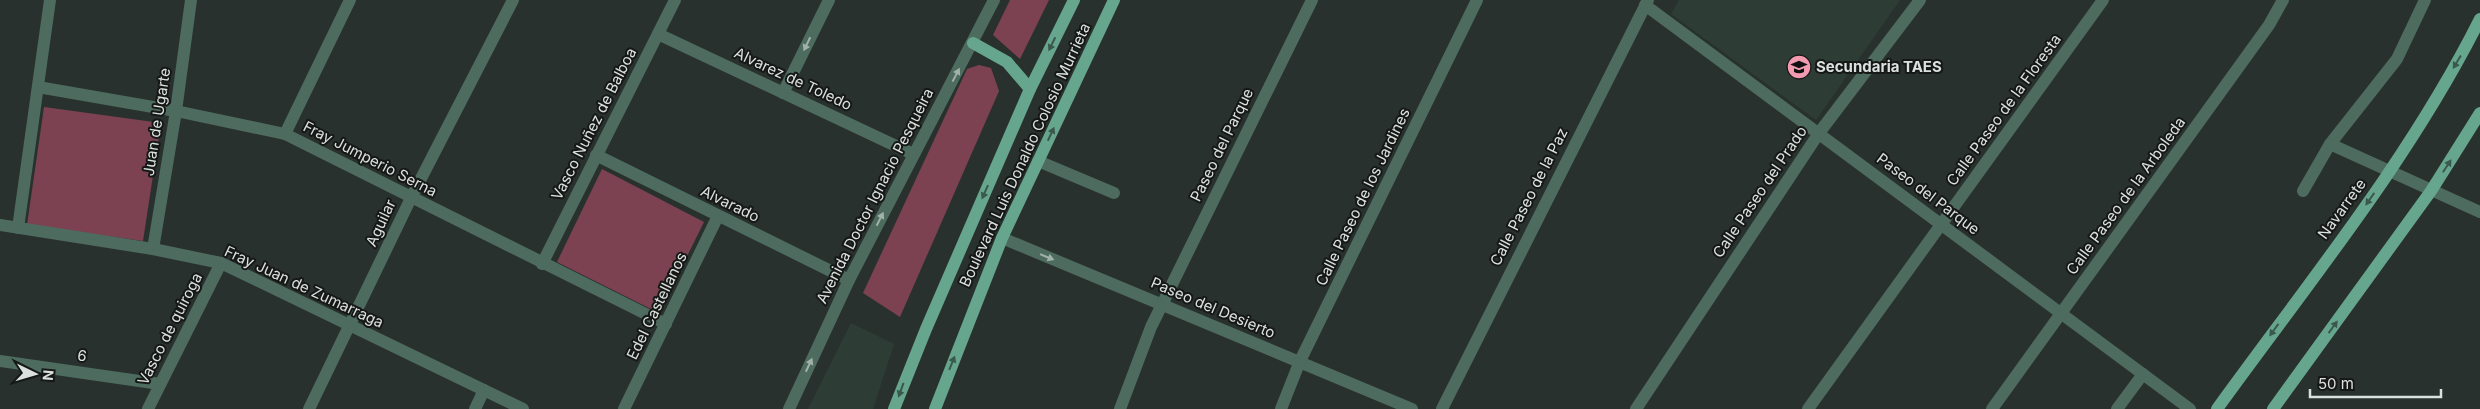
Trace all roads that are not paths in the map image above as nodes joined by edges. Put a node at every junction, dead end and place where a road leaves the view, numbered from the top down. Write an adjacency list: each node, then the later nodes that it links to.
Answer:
1 (50, 0): 20 (street)
2 (191, 0): 23 (street, Juan de Ugarte)
3 (350, 0): 26 (street)
4 (513, 0): 35 (street, Aguilar)
5 (675, 0): 18 (street, Vasco Nuñez de Balboa)
6 (829, 0): 22 (street, one-way to 22)
7 (994, 0): 19 (street, Avenida Doctor Ignacio Pesqueira)
8 (1074, 0): 21 (main road, Boulevard Luis Donaldo Colosio Murrieta, one-way to 21)
9 (1114, 0): 30 (main road, Boulevard Luis Donaldo Colosio Murrieta, one-way to 9)
10 (1312, 0): 46 (street, Paseo del Parque)
11 (1477, 0): 51 (street, Calle Paseo de los Jardines)
12 (1920, 0): 25 (street, Calle Paseo del Prado)
13 (2103, 0): 38 (street, Calle Paseo de la Floresta)
14 (2283, 0): 47 (street, Calle Paseo de la Arboleda)
15 (2425, 0): 27 (street)
16 (1646, 2): 25 (street, Paseo del Parque); 66 (street, Calle Paseo de la Paz)
17 (2480, 19): 31 (main road, Navarrete, one-way to 31)
18 (658, 34): 22 (street, Alvarez de Toledo); 29 (street, Vasco Nuñez de Balboa)
19 (973, 43): 21 (main road); 28 (street, Avenida Doctor Ignacio Pesqueira, one-way to 19)
20 (38, 87): 23 (street, Fray Jumperio Serna); 40 (street)
21 (1030, 89): 61 (main road, Boulevard Luis Donaldo Colosio Murrieta, one-way to 61)
22 (783, 93): 28 (street, Alvarez de Toledo)
23 (176, 111): 26 (street, Fray Jumperio Serna); 42 (street, Juan de Ugarte)
24 (2480, 113): 33 (main road, one-way to 24)
25 (1819, 133): 38 (street, Paseo del Parque); 67 (street, Calle Paseo del Prado)
26 (285, 134): 35 (street, Fray Jumperio Serna)
27 (2330, 144): 31 (street); 32 (street)
28 (913, 154): 45 (street, Avenida Doctor Ignacio Pesqueira, one-way to 28)
29 (596, 155): 37 (street, Alvarado); 44 (street, Vasco Nuñez de Balboa)
30 (1038, 161): 34 (street); 41 (main road, Boulevard Luis Donaldo Colosio Murrieta)
31 (2388, 172): 33 (street); 72 (main road, Navarrete, one-way to 72)
32 (2303, 191)
33 (2431, 191): 36 (street); 73 (main road, one-way to 33)
34 (1114, 194)
35 (411, 198): 44 (street, Fray Jumperio Serna); 49 (street, Aguilar)
36 (2480, 212)
37 (718, 216): 45 (street, Alvarado); 48 (street, Edel Castellanos)
38 (1942, 224): 47 (street, Paseo del Parque); 68 (street, Calle Paseo de la Floresta)
39 (0, 225): 40 (street, Fray Juan de Zumarraga)
40 (18, 228): 42 (street, Fray Juan de Zumarraga)
41 (1002, 238): 46 (street, Paseo del Desierto, one-way to 46); 62 (main road, Boulevard Luis Donaldo Colosio Murrieta, one-way to 41)
42 (153, 249): 43 (street, Fray Juan de Zumarraga)
43 (221, 263): 49 (street, Fray Juan de Zumarraga); 53 (street, Vasco de quiroga)
44 (542, 264): 48 (street, Fray Jumperio Serna)
45 (850, 280): 60 (street, Avenida Doctor Ignacio Pesqueira, one-way to 45)
46 (1162, 304): 51 (street, Paseo del Desierto); 63 (street, Paseo del Parque)
47 (2061, 313): 52 (street, Paseo del Parque); 69 (street, Calle Paseo de la Arboleda)
48 (666, 324): 59 (street, Edel Castellanos)
49 (350, 326): 54 (street, Fray Juan de Zumarraga); 56 (street, Aguilar)
50 (0, 361): 53 (street, 6)
51 (1300, 361): 64 (street, Calle Paseo de los Jardines); 65 (street, Paseo del Desierto)
52 (2143, 374): 70 (street); 71 (street, Paseo del Parque)
53 (160, 384): 55 (street, Vasco de quiroga)
54 (484, 390): 57 (street); 58 (street, Fray Juan de Zumarraga)
55 (148, 409)
56 (309, 409)
57 (475, 409)
58 (523, 409)
59 (624, 409)
60 (789, 409)
61 (894, 409)
62 (935, 409)
63 (1120, 409)
64 (1281, 409)
65 (1412, 409)
66 (1442, 409)
67 (1636, 409)
68 (1808, 409)
69 (1992, 409)
70 (2117, 409)
71 (2190, 409)
72 (2217, 409)
73 (2273, 409)

